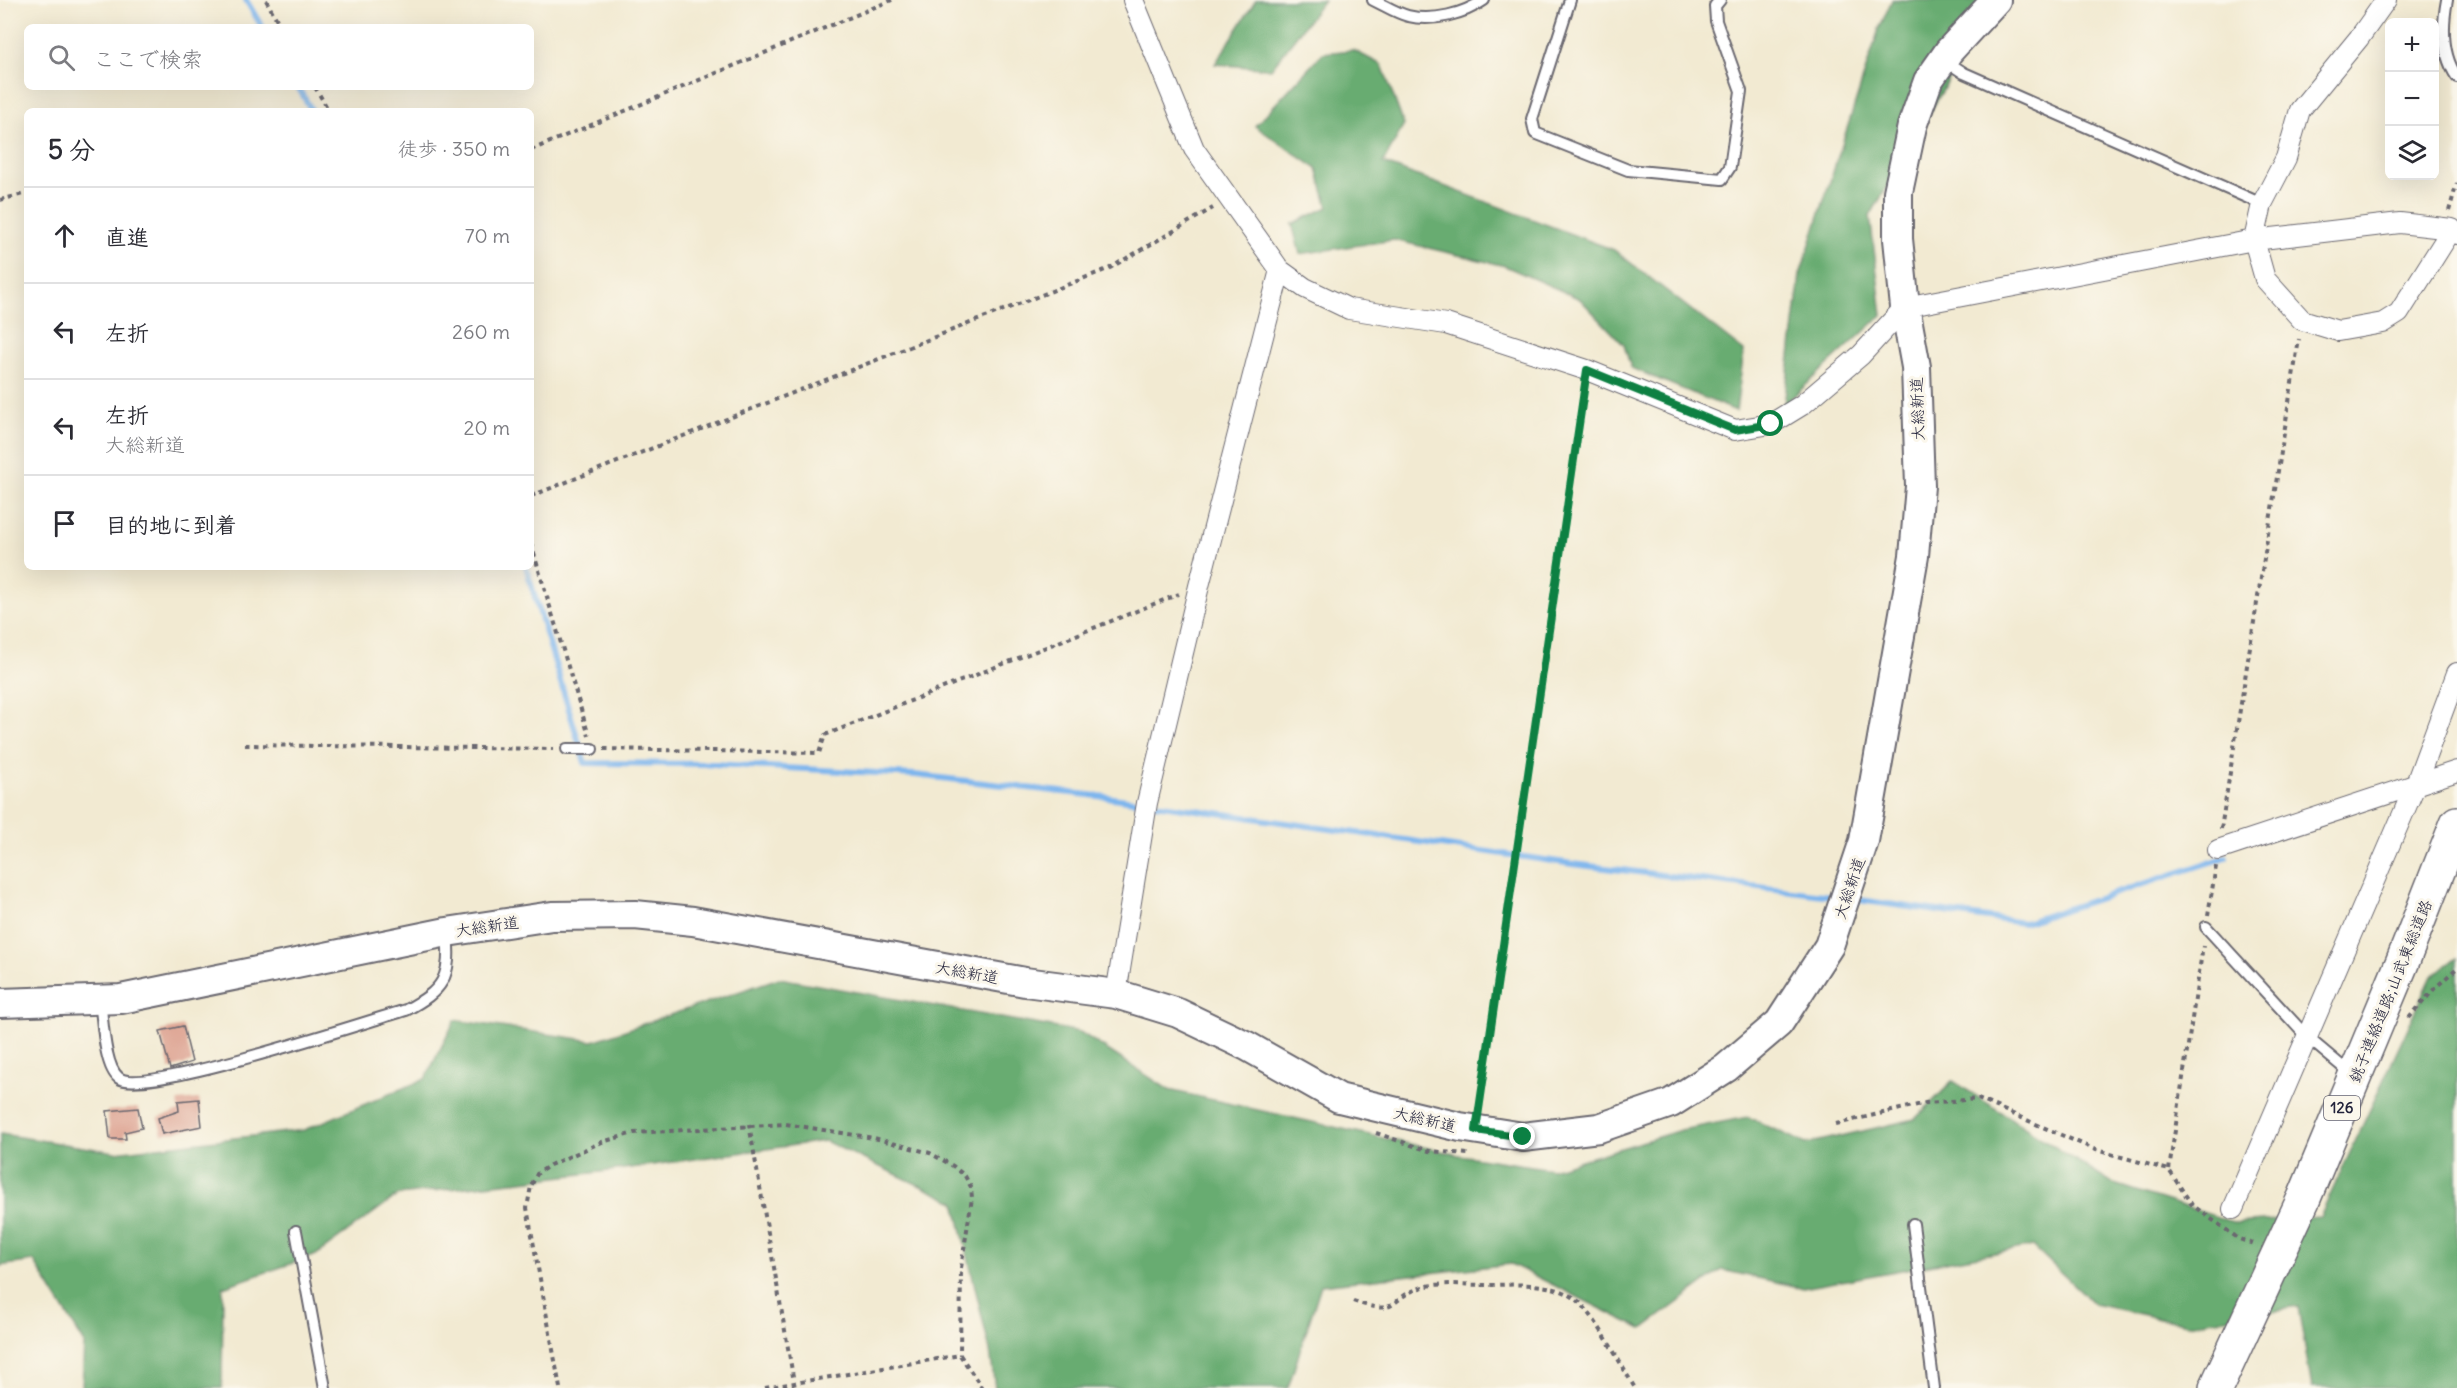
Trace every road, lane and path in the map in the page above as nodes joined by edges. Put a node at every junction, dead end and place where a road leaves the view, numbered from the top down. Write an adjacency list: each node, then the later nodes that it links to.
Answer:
1 (266, 0): 11 (path)
2 (892, 0): 16 (path)
3 (1133, 0): 19 (street)
4 (1373, 0): 5 (lane)
5 (1484, 0)
6 (1570, 0): 7 (lane)
7 (1720, 0)
8 (1996, 0): 12 (street, 大総新道)
9 (2386, 0): 21 (street)
10 (2447, 0): 13 (lane)
11 (279, 24)
12 (1943, 59): 21 (lane); 25 (street, 大総新道)
13 (2457, 77)
14 (317, 90): 15 (path)
15 (327, 108)
16 (534, 149)
17 (2457, 183): 22 (path)
18 (24, 194): 20 (path)
19 (1229, 198): 24 (street); 28 (path)
20 (0, 200)
21 (2262, 204): 23 (street)
22 (2454, 231): 23 (street); 26 (street)
23 (2254, 240): 25 (street); 26 (street)
24 (1280, 270): 27 (street); 30 (street)
25 (1905, 307): 27 (street); 51 (street, 大総新道)
26 (2302, 320): 38 (path)
27 (1587, 370): 51 (path)
28 (534, 495)
29 (534, 554): 34 (path)
30 (1199, 586): 34 (path); 42 (street)
31 (2457, 673): 36 (street)
32 (245, 745): 33 (path)
33 (567, 749): 34 (lane)
34 (592, 749)
35 (2457, 771): 36 (street)
36 (2415, 786): 38 (street); 46 (street)
37 (2457, 823): 47 (highway, 銚子連絡道路;山武東総道路 / 126)
38 (2218, 850): 39 (path)
39 (2206, 927): 46 (lane); 52 (path)
40 (447, 932): 42 (street, 大総新道); 43 (street, 大総新道); 43 (lane)
41 (2457, 968): 45 (path)
42 (1116, 994): 51 (street, 大総新道)
43 (99, 1000): 44 (street, 大総新道)
44 (0, 1003)
45 (2404, 1024)
46 (2307, 1037): 47 (lane); 53 (street)
47 (2355, 1077): 56 (highway, 銚子連絡道路;山武東総道路 / 126)
48 (749, 1124): 58 (path); 60 (path); 62 (path)
49 (1836, 1124): 52 (path)
50 (1366, 1129): 51 (path)
51 (1474, 1142)
52 (2169, 1170): 56 (path)
53 (2233, 1209)
54 (1913, 1224): 65 (lane)
55 (296, 1231): 59 (lane)
56 (2283, 1243): 66 (highway, 銚子連絡道路;山武東総道路 / 126)
57 (1353, 1301): 64 (path)
58 (960, 1355): 61 (path); 63 (path)
59 (325, 1388)
60 (560, 1388)
61 (765, 1388)
62 (795, 1388)
63 (982, 1388)
64 (1635, 1388)
65 (1934, 1388)
66 (2216, 1388)

